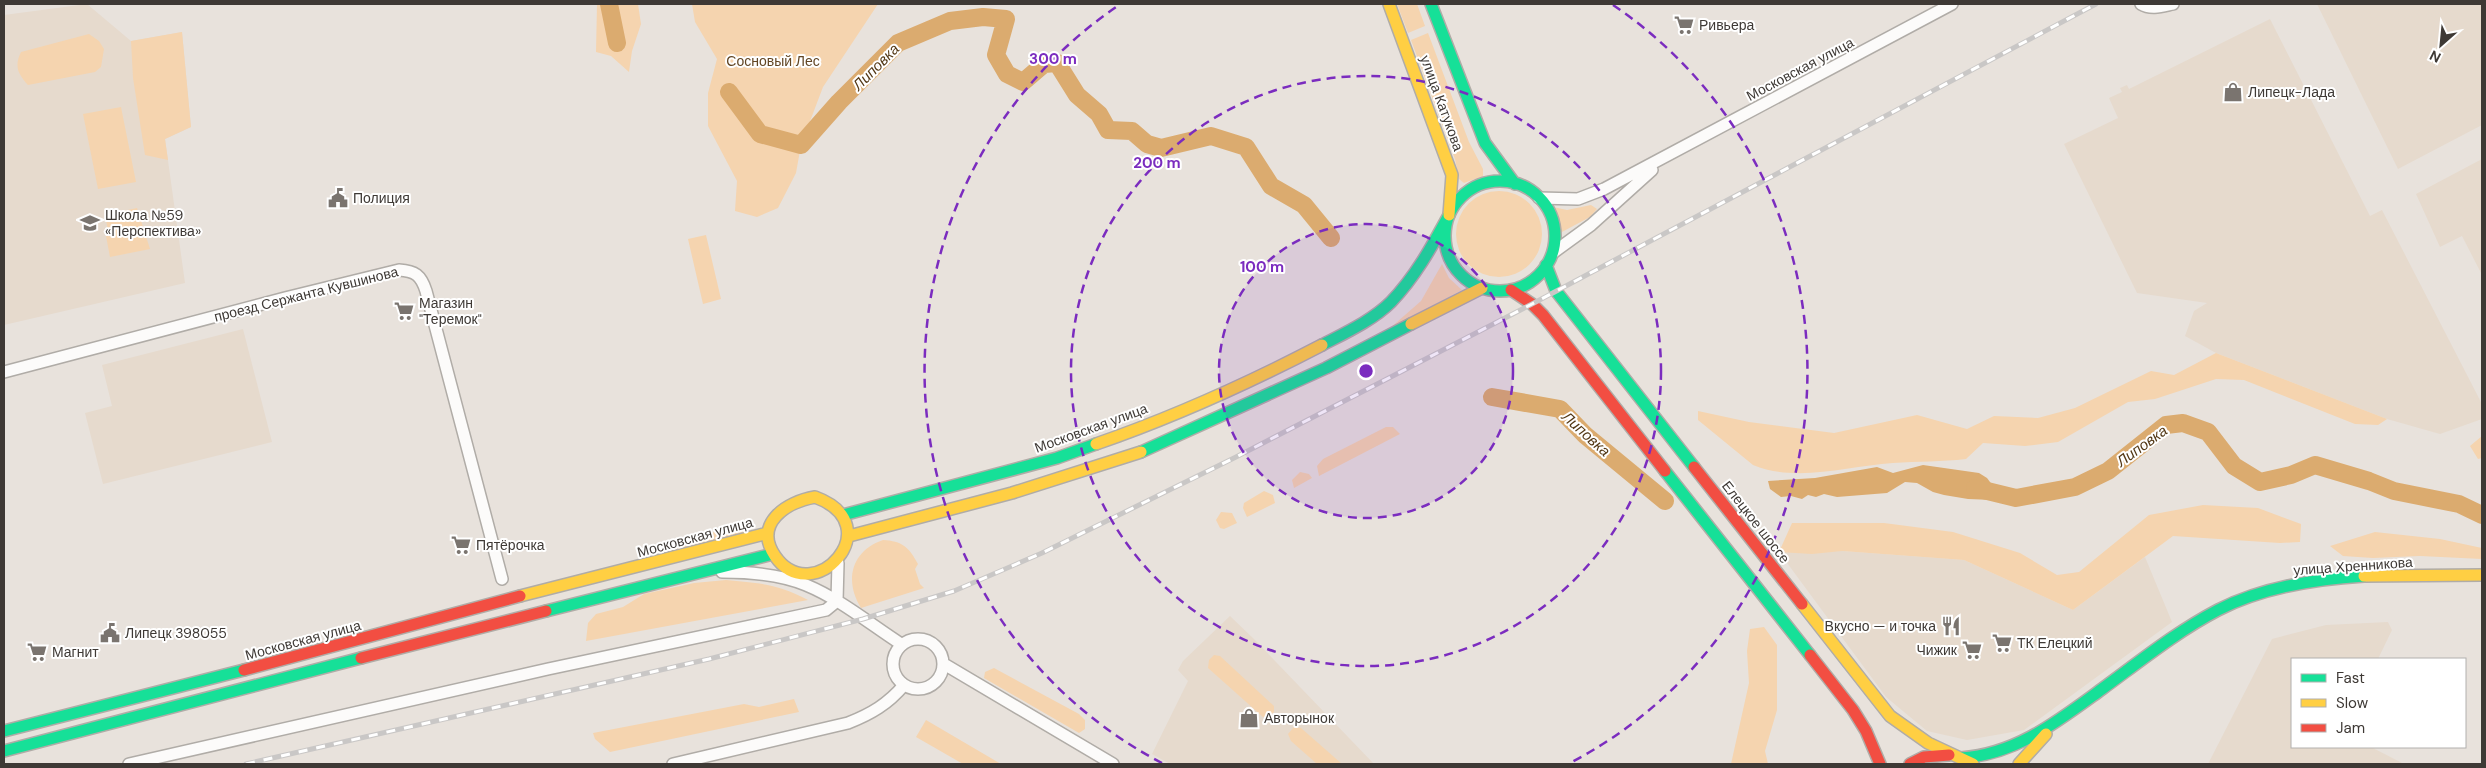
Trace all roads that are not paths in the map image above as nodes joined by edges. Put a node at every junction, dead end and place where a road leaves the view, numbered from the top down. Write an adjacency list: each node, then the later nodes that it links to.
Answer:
1 (1389, 4): 9 (main road, улица Катукова)
2 (1431, 4): 7 (main road, улица Катукова)
3 (1952, 4): 6 (street, Московская улица)
4 (2142, 4): 5 (street)
5 (2173, 4)
6 (1662, 160): 8 (street, Московская улица); 10 (street, Московская улица)
7 (1515, 184): 8 (main road); 9 (main road)
8 (1540, 198): 10 (main road)
9 (1449, 215): 12 (main road); 15 (main road, Московская улица)
10 (1554, 252): 11 (main road)
11 (1546, 265): 13 (main road); 32 (main road, Елецкое шоссе)
12 (1482, 288): 13 (main road); 17 (main road)
13 (1511, 290): 36 (main road)
14 (4, 372): 23 (street, проезд Сержанта Кувшинова)
15 (843, 515): 16 (main road, Московская улица); 17 (main road)
16 (768, 534): 18 (main road); 30 (main road, Московская улица)
17 (849, 536): 19 (main road)
18 (773, 554): 20 (main road); 21 (main road)
19 (838, 563): 20 (main road); 25 (street)
20 (788, 569): 24 (street)
21 (700, 571): 24 (street); 31 (main road)
22 (2482, 575): 29 (main road, улица Хренникова)
23 (502, 578)
24 (804, 584): 25 (street)
25 (836, 600): 26 (street); 33 (street)
26 (901, 644): 27 (street); 28 (street)
27 (944, 664): 28 (street); 35 (street)
28 (904, 685): 34 (street)
29 (2055, 723): 32 (main road); 39 (main road)
30 (4, 731)
31 (4, 751)
32 (1957, 756): 37 (main road); 38 (main road, Елецкое шоссе)
33 (129, 764)
34 (673, 764)
35 (1112, 764)
36 (1880, 764)
37 (1910, 764)
38 (1973, 764)
39 (2019, 764)

